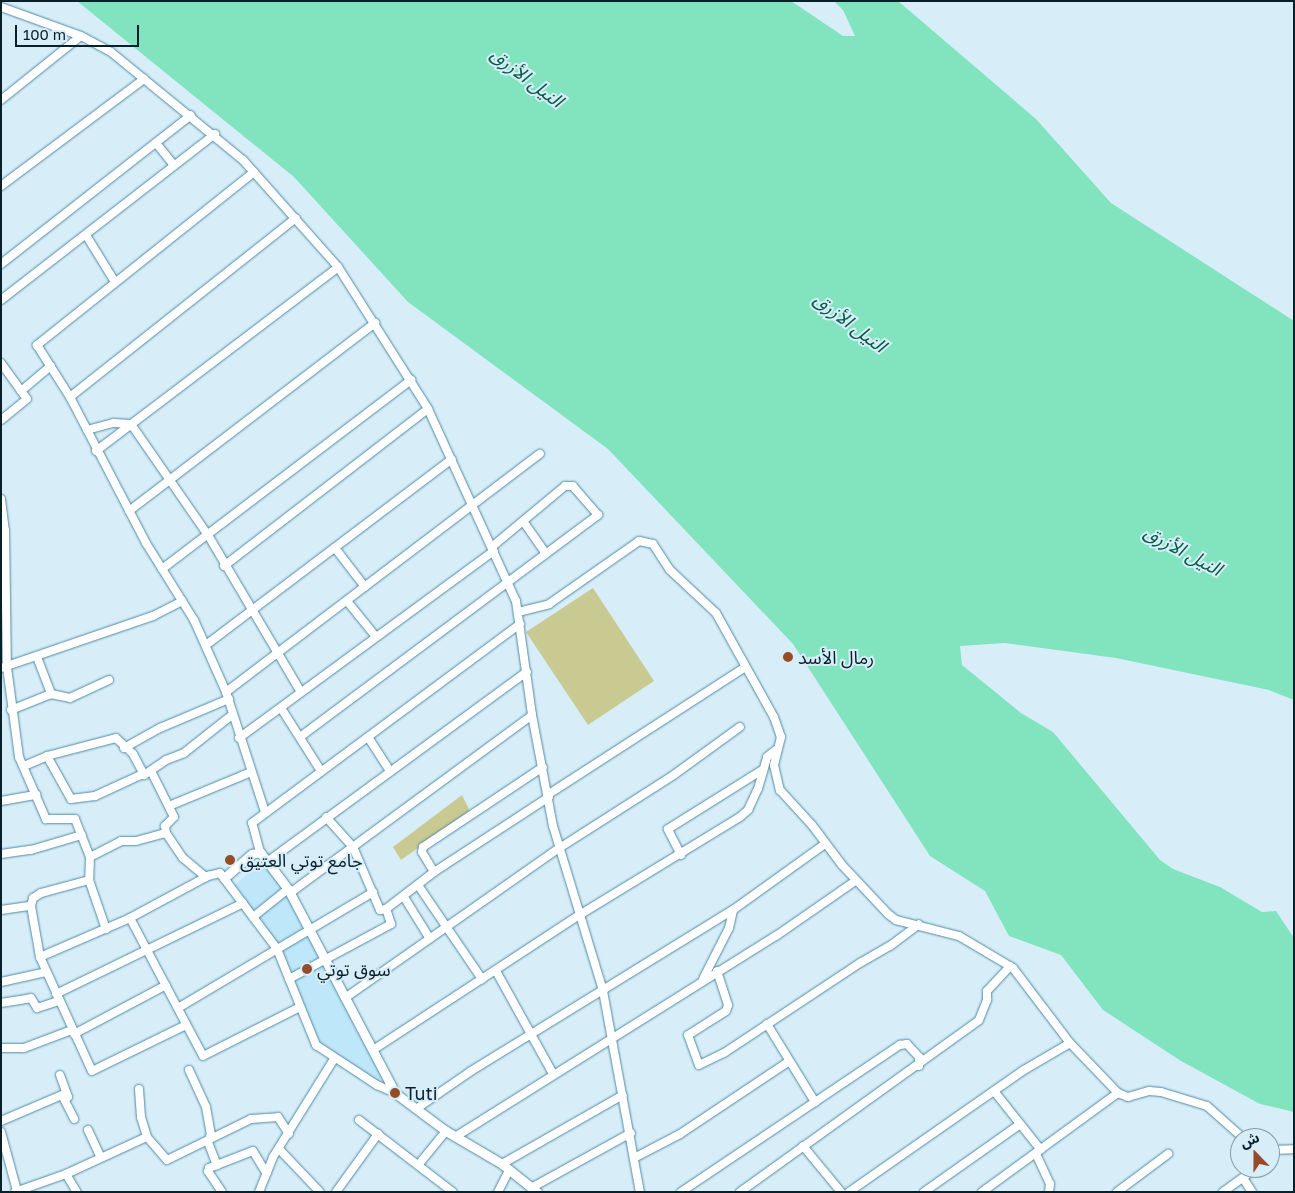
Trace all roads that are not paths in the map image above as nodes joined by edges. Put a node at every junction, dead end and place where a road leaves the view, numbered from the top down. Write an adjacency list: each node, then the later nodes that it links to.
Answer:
1 (1, 7): 2 (street)
2 (80, 36): 3 (street); 4 (street)
3 (144, 79): 5 (street); 10 (street)
4 (1, 100)
5 (191, 115): 6 (street); 7 (street)
6 (215, 134): 8 (street); 9 (street)
7 (156, 143): 8 (street); 13 (street)
8 (174, 165): 12 (street)
9 (254, 172): 11 (street); 15 (street)
10 (1, 186)
11 (296, 218): 14 (street); 22 (street)
12 (86, 235): 15 (street); 16 (street)
13 (1, 264)
14 (338, 267): 17 (street); 25 (street)
15 (115, 282): 19 (street)
16 (1, 300)
17 (375, 323): 20 (street); 30 (street)
18 (1, 363): 21 (street)
19 (51, 366): 21 (street); 22 (street)
20 (411, 380): 23 (street); 35 (street)
21 (21, 391): 24 (street)
22 (70, 397): 26 (street)
23 (428, 409): 29 (street); 40 (street)
24 (1, 420)
25 (130, 424): 26 (street); 27 (street); 30 (street)
26 (88, 430): 27 (street)
27 (96, 451): 33 (street)
28 (540, 454): 32 (street)
29 (452, 459): 32 (street); 36 (street)
30 (170, 480): 33 (street); 35 (street)
31 (1, 499): 39 (street)
32 (473, 506): 37 (street); 43 (street)
33 (129, 511): 41 (street)
34 (524, 520): 37 (street); 38 (street); 38 (street)
35 (208, 535): 40 (street); 41 (street)
36 (335, 548): 43 (street); 46 (street)
37 (493, 548): 42 (street); 49 (street)
38 (545, 552): 42 (street)
39 (4, 566): 51 (street)
40 (224, 566): 46 (street)
41 (162, 569): 44 (street)
42 (508, 582): 47 (street); 66 (street)
43 (365, 587): 45 (street)
44 (182, 601): 50 (street); 53 (street)
45 (347, 601): 49 (street); 52 (street)
46 (252, 610): 50 (street); 52 (street)
47 (518, 612): 48 (street); 55 (street)
48 (520, 624): 56 (street); 67 (street)
49 (376, 637): 58 (street)
50 (206, 645): 60 (street)
51 (4, 647): 54 (street)
52 (277, 655): 58 (street); 60 (street)
53 (37, 657): 54 (street); 59 (street)
54 (4, 668): 62 (street)
55 (744, 668): 70 (street); 81 (street)
56 (527, 672): 64 (street); 77 (street)
57 (109, 680): 59 (street)
58 (302, 692): 61 (street)
59 (51, 694): 62 (street)
60 (228, 696): 63 (street); 69 (street)
61 (281, 708): 66 (street); 68 (street)
62 (11, 710): 72 (street)
63 (232, 715): 68 (street); 75 (street)
64 (532, 715): 73 (street); 89 (street)
65 (740, 727): 90 (street)
66 (300, 737): 76 (street)
67 (368, 737): 76 (street); 77 (street)
68 (239, 738): 78 (street)
69 (124, 748): 71 (street); 79 (street)
70 (776, 750): 74 (street); 88 (street)
71 (47, 756): 72 (street); 79 (street)
72 (24, 766): 80 (street)
73 (543, 767): 81 (street); 96 (street)
74 (762, 770): 93 (street); 93 (street)
75 (152, 771): 79 (street); 83 (street)
76 (322, 771): 84 (street)
77 (390, 771): 85 (street)
78 (251, 772): 83 (street); 84 (street)
79 (143, 774)
80 (36, 795): 82 (street); 87 (street)
81 (549, 796): 90 (street); 96 (street)
82 (1, 801)
83 (169, 806): 86 (street)
84 (266, 812): 91 (street)
85 (326, 817): 89 (street); 95 (street)
86 (166, 833): 94 (street); 97 (street)
87 (82, 835): 92 (street); 94 (street)
88 (825, 844): 100 (street); 109 (street)
89 (353, 847): 102 (street); 103 (street)
90 (561, 848): 110 (street); 114 (street)
91 (260, 852): 95 (street); 98 (street)
92 (1, 854)
93 (681, 855): 110 (street)
94 (90, 856): 99 (street)
95 (268, 862): 102 (street)
96 (434, 872): 101 (street)
97 (206, 877): 98 (street); 112 (street)
98 (224, 878): 105 (street)
99 (89, 880): 106 (street); 115 (street)
100 (855, 881): 113 (street); 124 (street)
101 (418, 884): 104 (street); 114 (street)
102 (289, 891): 111 (street); 116 (street)
103 (372, 892): 107 (street); 116 (street)
104 (404, 897): 107 (street); 117 (street)
105 (243, 903): 111 (street); 118 (street)
106 (31, 906): 108 (street); 120 (street)
107 (386, 909): 121 (street)
108 (1, 910)
109 (733, 910): 127 (street); 131 (street)
110 (581, 914): 123 (street); 131 (street)
111 (254, 916): 119 (street)
112 (130, 918): 115 (street); 118 (street)
113 (919, 924): 122 (street); 137 (street)
114 (448, 927): 117 (street); 126 (street)
115 (106, 928): 120 (street)
116 (309, 929): 119 (street); 121 (street)
117 (430, 939): 133 (street)
118 (146, 949): 130 (street); 132 (street)
119 (277, 949): 128 (street); 136 (street)
120 (40, 957): 125 (street)
121 (326, 961): 128 (street); 133 (street)
122 (1010, 966): 142 (street); 147 (street)
123 (496, 971): 126 (street); 140 (street)
124 (717, 971): 127 (street); 137 (street)
125 (46, 972): 129 (street); 132 (street)
126 (482, 979): 144 (street)
127 (703, 979): 141 (street)
128 (290, 980): 135 (street)
129 (1, 982)
130 (166, 986): 136 (street); 139 (street)
131 (603, 991): 140 (street); 141 (street)
132 (57, 998): 134 (street); 139 (street)
133 (345, 998): 144 (street)
134 (1, 1003)
135 (300, 1007): 138 (street); 145 (street)
136 (178, 1008): 138 (street)
137 (767, 1024): 146 (street)
138 (186, 1025): 139 (street)
139 (73, 1032): 143 (street)
140 (532, 1035): 149 (street); 158 (street)
141 (612, 1037): 149 (street); 155 (street)
142 (1070, 1043): 152 (street); 153 (street)
143 (1, 1048)
144 (373, 1050): 154 (street)
145 (334, 1059): 154 (street); 168 (street)
146 (788, 1062): 157 (street); 180 (street)
147 (919, 1066): 157 (street); 173 (street)
148 (189, 1070): 172 (street)
149 (553, 1074): 171 (street)
150 (60, 1075): 156 (street)
151 (139, 1089): 170 (street)
152 (994, 1091): 162 (street); 201 (street)
153 (1118, 1092): 163 (street); 177 (street)
154 (395, 1093): 158 (street)
155 (623, 1095): 167 (street); 183 (street)
156 (65, 1099): 159 (street); 161 (street)
157 (815, 1102): 198 (street)
158 (416, 1109): 165 (street)
159 (74, 1119)
160 (359, 1120): 169 (street)
161 (1, 1121)
162 (1019, 1125): 177 (street); 202 (street)
163 (1232, 1128)
164 (88, 1130): 179 (street)
165 (446, 1131): 171 (street); 181 (street)
166 (1, 1132): 189 (street)
167 (631, 1133): 180 (street); 187 (street)
168 (289, 1134): 172 (street); 174 (street)
169 (378, 1134): 181 (street); 194 (street)
170 (147, 1137): 172 (street); 179 (street)
171 (455, 1137): 183 (street)
172 (208, 1142): 182 (street)
173 (803, 1146): 199 (street); 200 (street)
174 (279, 1149): 184 (street); 193 (street)
175 (1294, 1149): 176 (street)
176 (1280, 1150)
177 (1039, 1152): 188 (street); 203 (street)
178 (1168, 1154): 204 (street)
179 (100, 1156): 185 (street)
180 (636, 1157): 197 (street)
181 (419, 1164): 195 (street)
182 (217, 1165): 184 (street); 191 (street)
183 (506, 1167): 187 (street); 196 (street)
184 (266, 1173): 192 (street)
185 (66, 1174): 189 (street); 190 (street)
186 (1243, 1178): 205 (street); 206 (street)
187 (534, 1190)
188 (984, 1191)
189 (16, 1192)
190 (77, 1192)
191 (222, 1192)
192 (259, 1192)
193 (320, 1192)
194 (336, 1192)
195 (453, 1192)
196 (498, 1192)
197 (640, 1192)
198 (681, 1192)
199 (740, 1192)
200 (841, 1192)
201 (849, 1192)
202 (924, 1192)
203 (1050, 1192)
204 (1116, 1192)
205 (1222, 1192)
206 (1252, 1192)

